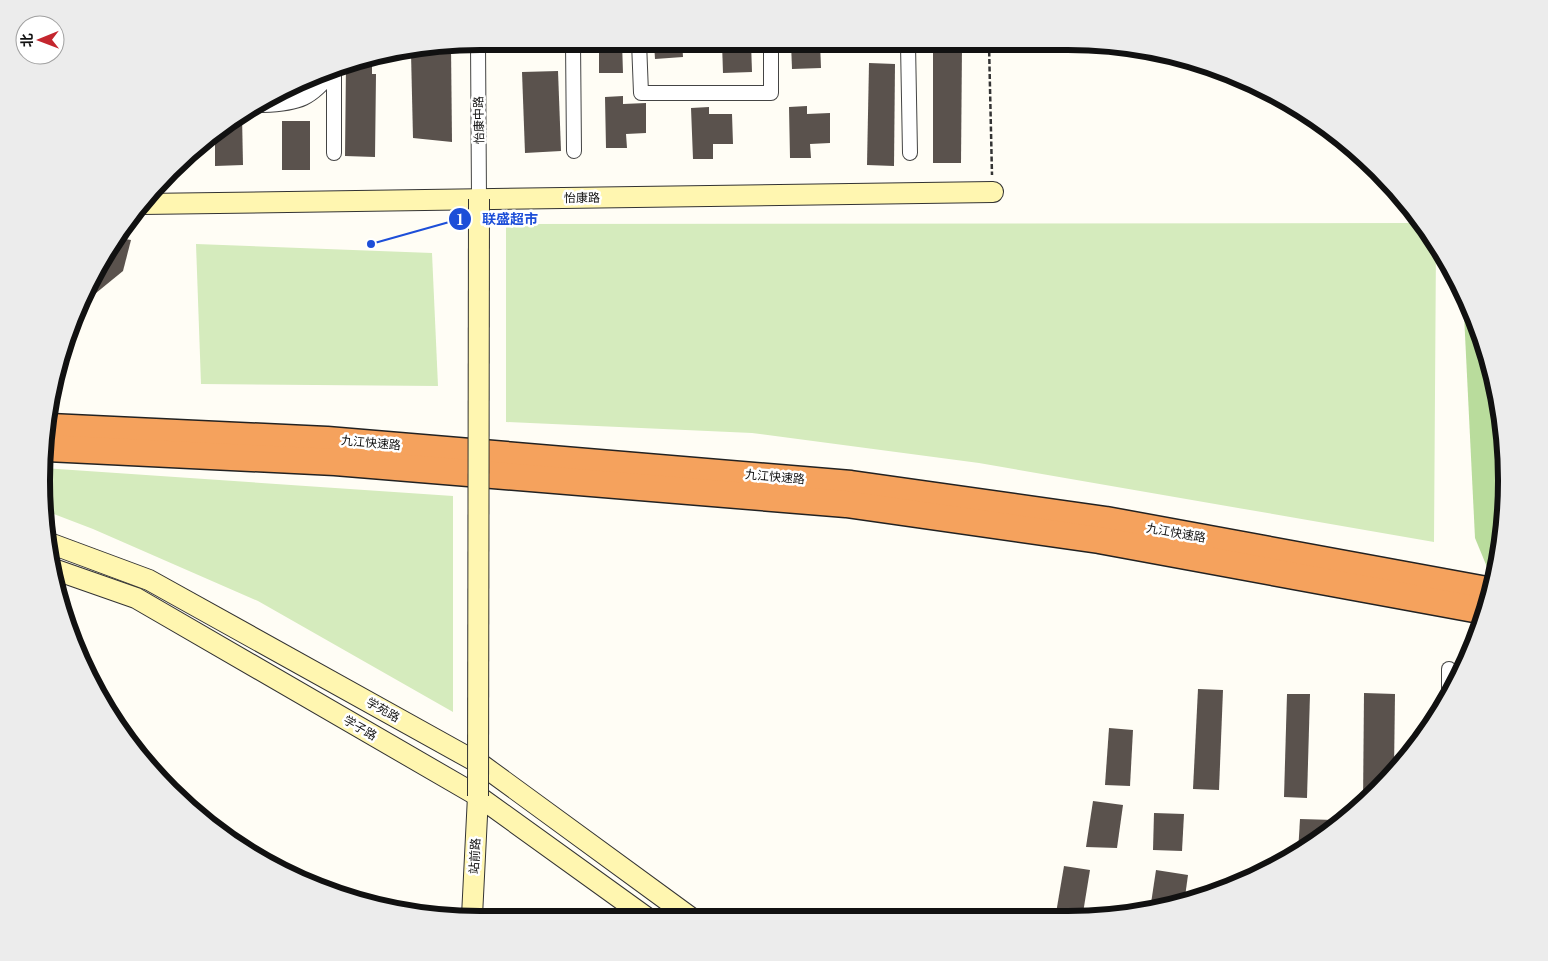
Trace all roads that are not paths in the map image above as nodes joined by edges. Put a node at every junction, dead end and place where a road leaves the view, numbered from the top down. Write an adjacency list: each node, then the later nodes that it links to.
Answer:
1 (478, 50): 13 (street, 怡康中路)
2 (573, 50): 9 (street)
3 (639, 50): 4 (street)
4 (771, 50)
5 (908, 50): 11 (street)
6 (334, 76): 10 (street)
7 (326, 79): 8 (street)
8 (271, 104)
9 (574, 151)
10 (334, 153)
11 (910, 153)
12 (993, 192): 13 (street, 怡康路)
13 (480, 199): 14 (street, 怡康路); 23 (street, 站前路, bridge)
14 (151, 204)
15 (54, 427): 19 (highway, 九江快速路)
16 (51, 448): 20 (highway, 九江快速路)
17 (55, 545): 26 (street, 学苑路)
18 (60, 571): 23 (street, 学子路)
19 (1484, 589)
20 (1477, 611)
21 (1449, 669): 22 (street)
22 (1449, 680)
23 (478, 796): 24 (street, 站前路); 25 (street, 学子路)
24 (472, 911)
25 (638, 911)
26 (682, 911)

